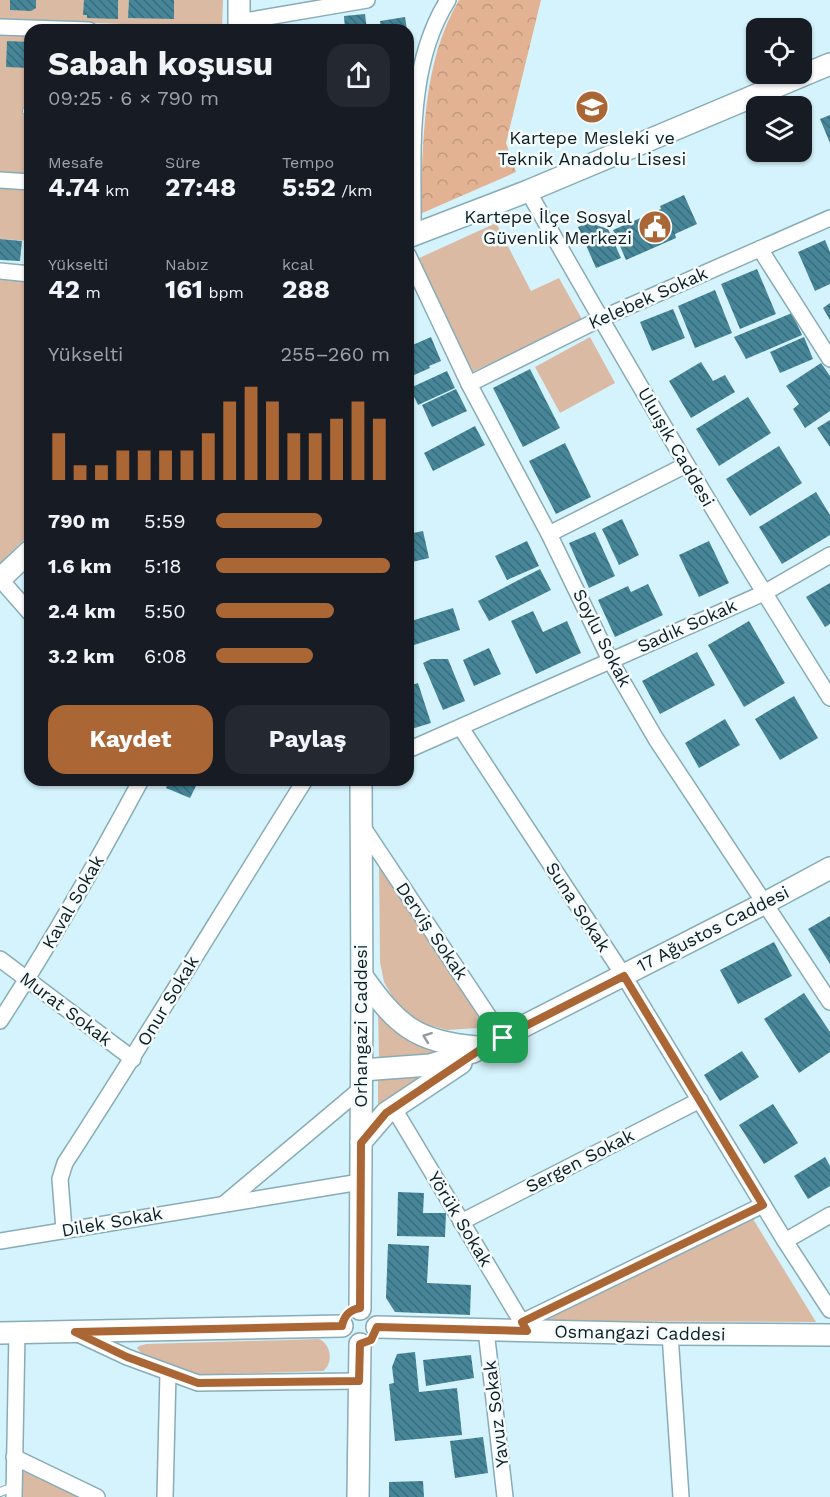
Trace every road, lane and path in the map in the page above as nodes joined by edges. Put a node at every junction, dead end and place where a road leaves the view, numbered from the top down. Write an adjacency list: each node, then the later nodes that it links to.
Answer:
1 (239, 0): 4 (street)
2 (367, 0): 5 (street)
3 (448, 0): 9 (street)
4 (239, 24)
5 (249, 24)
6 (0, 27): 7 (street)
7 (24, 28)
8 (830, 64): 12 (street)
9 (414, 160)
10 (0, 180): 11 (street)
11 (24, 182)
12 (528, 191): 14 (street); 19 (street, Uluışık Caddesi)
13 (830, 218): 15 (street, Kelebek Sokak)
14 (414, 240)
15 (760, 249): 19 (street, Kelebek Sokak); 20 (street)
16 (414, 252): 21 (street, Soylu Sokak)
17 (0, 271): 18 (street)
18 (24, 273)
19 (600, 319): 21 (street, Kelebek Sokak); 22 (street, Uluışık Caddesi)
20 (830, 359)
21 (469, 384): 23 (street, Soylu Sokak)
22 (687, 465): 23 (street); 27 (street, Uluışık Caddesi)
23 (549, 534): 29 (street, Soylu Sokak)
24 (830, 555): 27 (street, Sadık Sokak)
25 (24, 557): 26 (street)
26 (0, 579): 28 (street)
27 (764, 593): 29 (street, Sadık Sokak); 30 (street, Uluışık Caddesi)
28 (24, 606)
29 (610, 660): 31 (street, Sadık Sokak); 38 (street, Soylu Sokak)
30 (830, 698)
31 (461, 728): 32 (street, Sadık Sokak); 41 (street, Suna Sokak)
32 (414, 748)
33 (138, 786): 42 (street, Kaval Sokak)
34 (301, 786): 46 (street, Onur Sokak)
35 (360, 786): 36 (street, Orhangazi Caddesi)
36 (361, 825): 40 (street, Orhangazi Caddesi); 45 (street, Derviş Sokak)
37 (830, 868): 38 (street, 17 Ağustos Caddesi)
38 (765, 903): 41 (street, 17 Ağustos Caddesi); 43 (street, Soylu Sokak)
39 (0, 959): 42 (street, Murat Sokak)
40 (362, 976): 45 (street, one-way to 40); 47 (street, Orhangazi Caddesi)
41 (624, 976): 45 (street, 17 Ağustos Caddesi); 48 (street, Suna Sokak)
42 (27, 980): 44 (street, Kaval Sokak); 46 (street, Murat Sokak)
43 (830, 1002)
44 (0, 1021)
45 (493, 1043): 47 (street, 17 Ağustos Caddesi); 49 (street)
46 (133, 1059): 56 (street, Onur Sokak)
47 (362, 1079): 50 (street, Orhangazi Caddesi); 52 (street)
48 (700, 1100): 53 (street, Suna Sokak); 55 (street, Sergen Sokak)
49 (393, 1107): 50 (street); 55 (street, Yörük Sokak)
50 (361, 1143): 51 (street, Orhangazi Caddesi)
51 (360, 1182): 52 (street, Dilek Sokak); 59 (street, Orhangazi Caddesi)
52 (224, 1204): 56 (street, Dilek Sokak)
53 (763, 1205): 58 (street, Suna Sokak); 63 (street)
54 (830, 1215): 58 (street)
55 (461, 1222): 63 (street, Yörük Sokak)
56 (64, 1230): 57 (street, Dilek Sokak)
57 (0, 1241)
58 (785, 1241): 60 (street, Suna Sokak)
59 (360, 1308): 61 (street); 62 (street)
60 (830, 1310)
61 (342, 1326): 65 (street); 69 (street)
62 (377, 1327): 64 (street, Osmangazi Caddesi); 69 (street)
63 (525, 1327): 64 (street, Osmangazi Caddesi); 67 (street, Osmangazi Caddesi)
64 (486, 1330): 77 (street, Yavuz Sokak)
65 (75, 1332): 66 (street); 70 (street)
66 (9, 1333): 72 (street)
67 (670, 1334): 68 (street, Osmangazi Caddesi); 78 (street)
68 (830, 1335)
69 (360, 1344): 71 (street)
70 (168, 1373): 71 (street); 75 (street)
71 (359, 1381): 76 (street)
72 (14, 1457): 73 (street); 74 (street)
73 (9, 1492)
74 (97, 1497)
75 (165, 1497)
76 (358, 1497)
77 (505, 1497)
78 (681, 1497)

